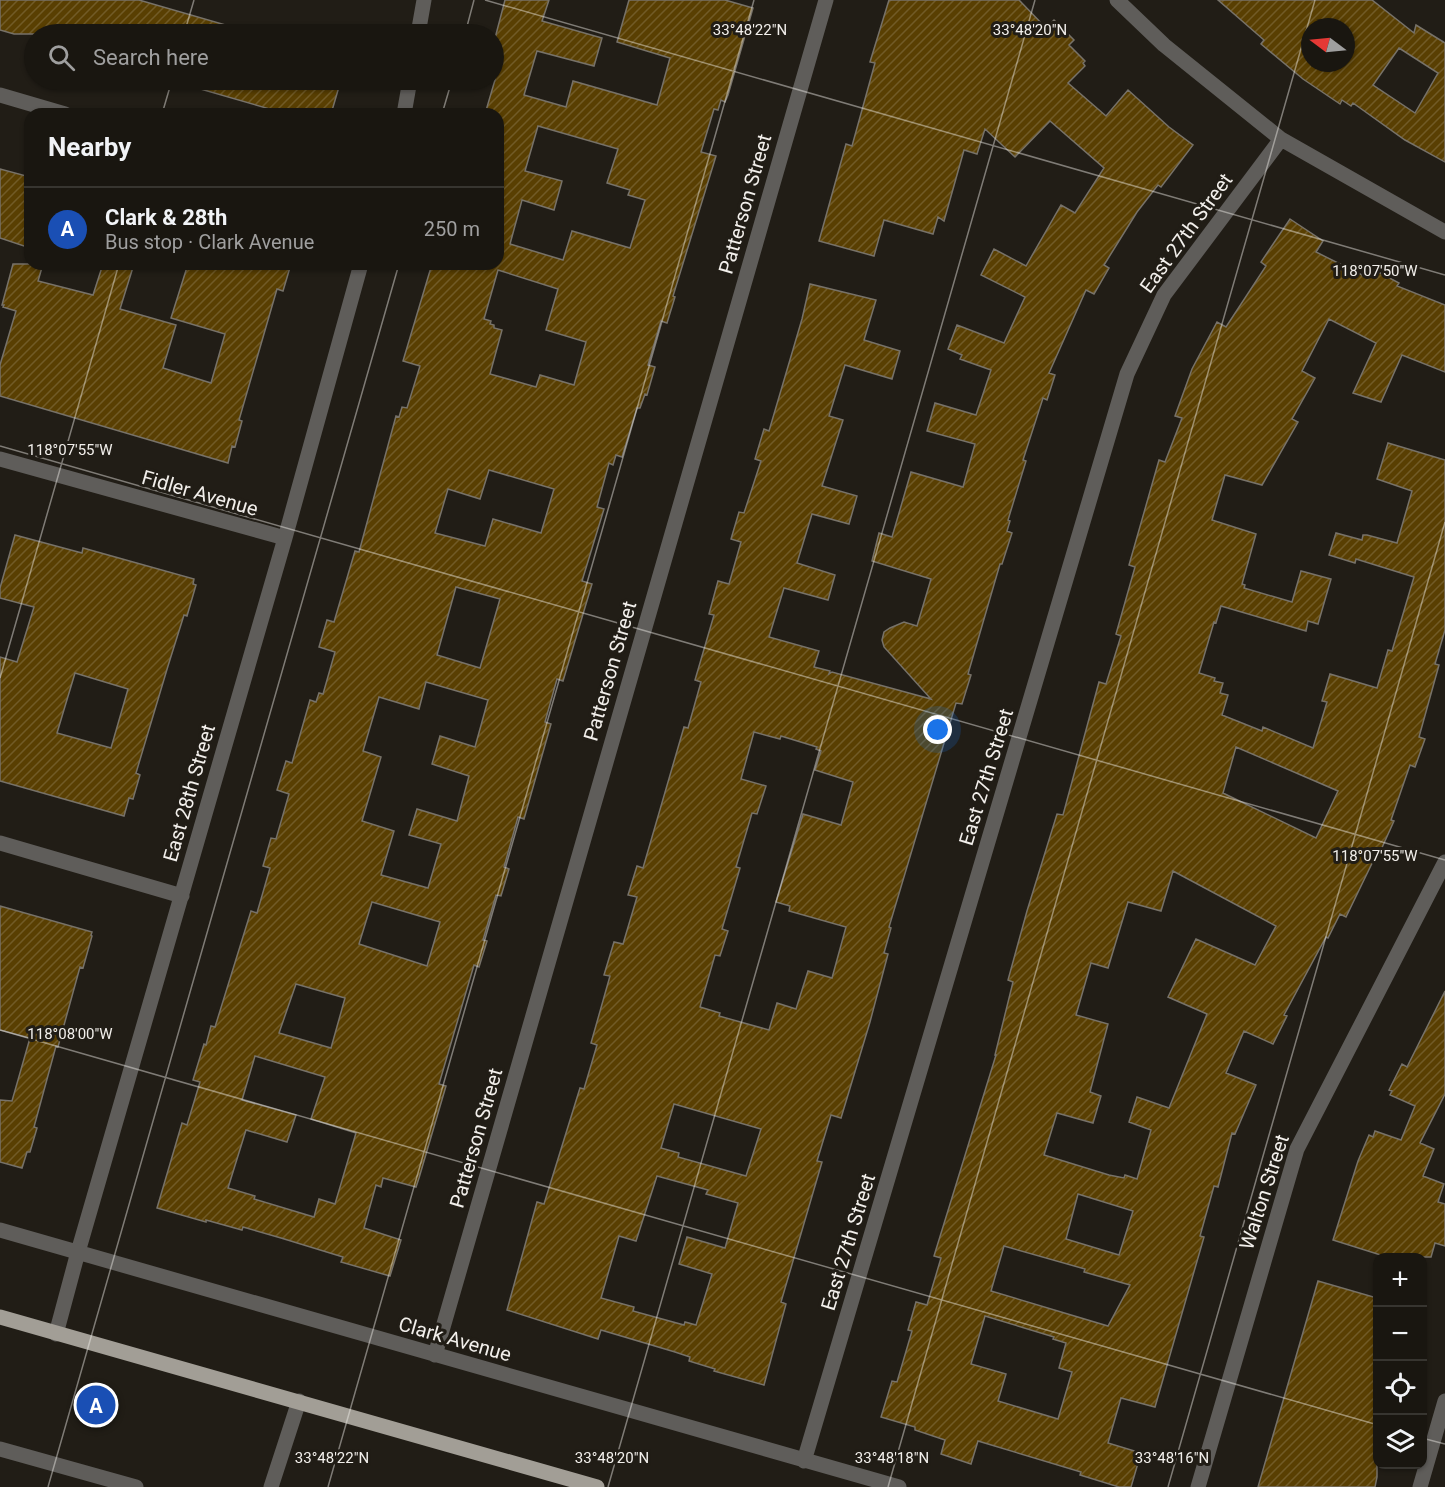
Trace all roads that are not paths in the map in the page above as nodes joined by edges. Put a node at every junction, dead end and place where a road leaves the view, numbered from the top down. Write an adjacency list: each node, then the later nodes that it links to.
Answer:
1 (424, 0): 4 (street)
2 (826, 0): 21 (street, Patterson Street)
3 (1117, 0): 9 (street)
4 (420, 24)
5 (408, 90): 8 (street)
6 (0, 95): 7 (street)
7 (44, 108)
8 (405, 108)
9 (1281, 139): 10 (street); 25 (street, East 27th Street)
10 (1445, 232)
11 (359, 270): 13 (street, East 28th Street)
12 (0, 459): 13 (street, Fidler Avenue)
13 (285, 538): 16 (street, East 28th Street)
14 (0, 843): 16 (street)
15 (1445, 862): 30 (street, Walton Street)
16 (182, 896): 18 (street, East 28th Street)
17 (0, 1230): 18 (street, Clark Avenue)
18 (78, 1252): 20 (street, East 28th Street); 21 (street, Clark Avenue)
19 (0, 1317): 20 (main road)
20 (56, 1334): 22 (main road)
21 (435, 1354): 25 (street, Clark Avenue)
22 (299, 1401): 27 (street); 28 (main road)
23 (1445, 1401): 31 (street)
24 (0, 1449): 26 (street)
25 (804, 1461): 29 (street, Clark Avenue)
26 (136, 1487)
27 (271, 1487)
28 (597, 1487)
29 (899, 1487)
30 (1198, 1487)
31 (1420, 1487)

